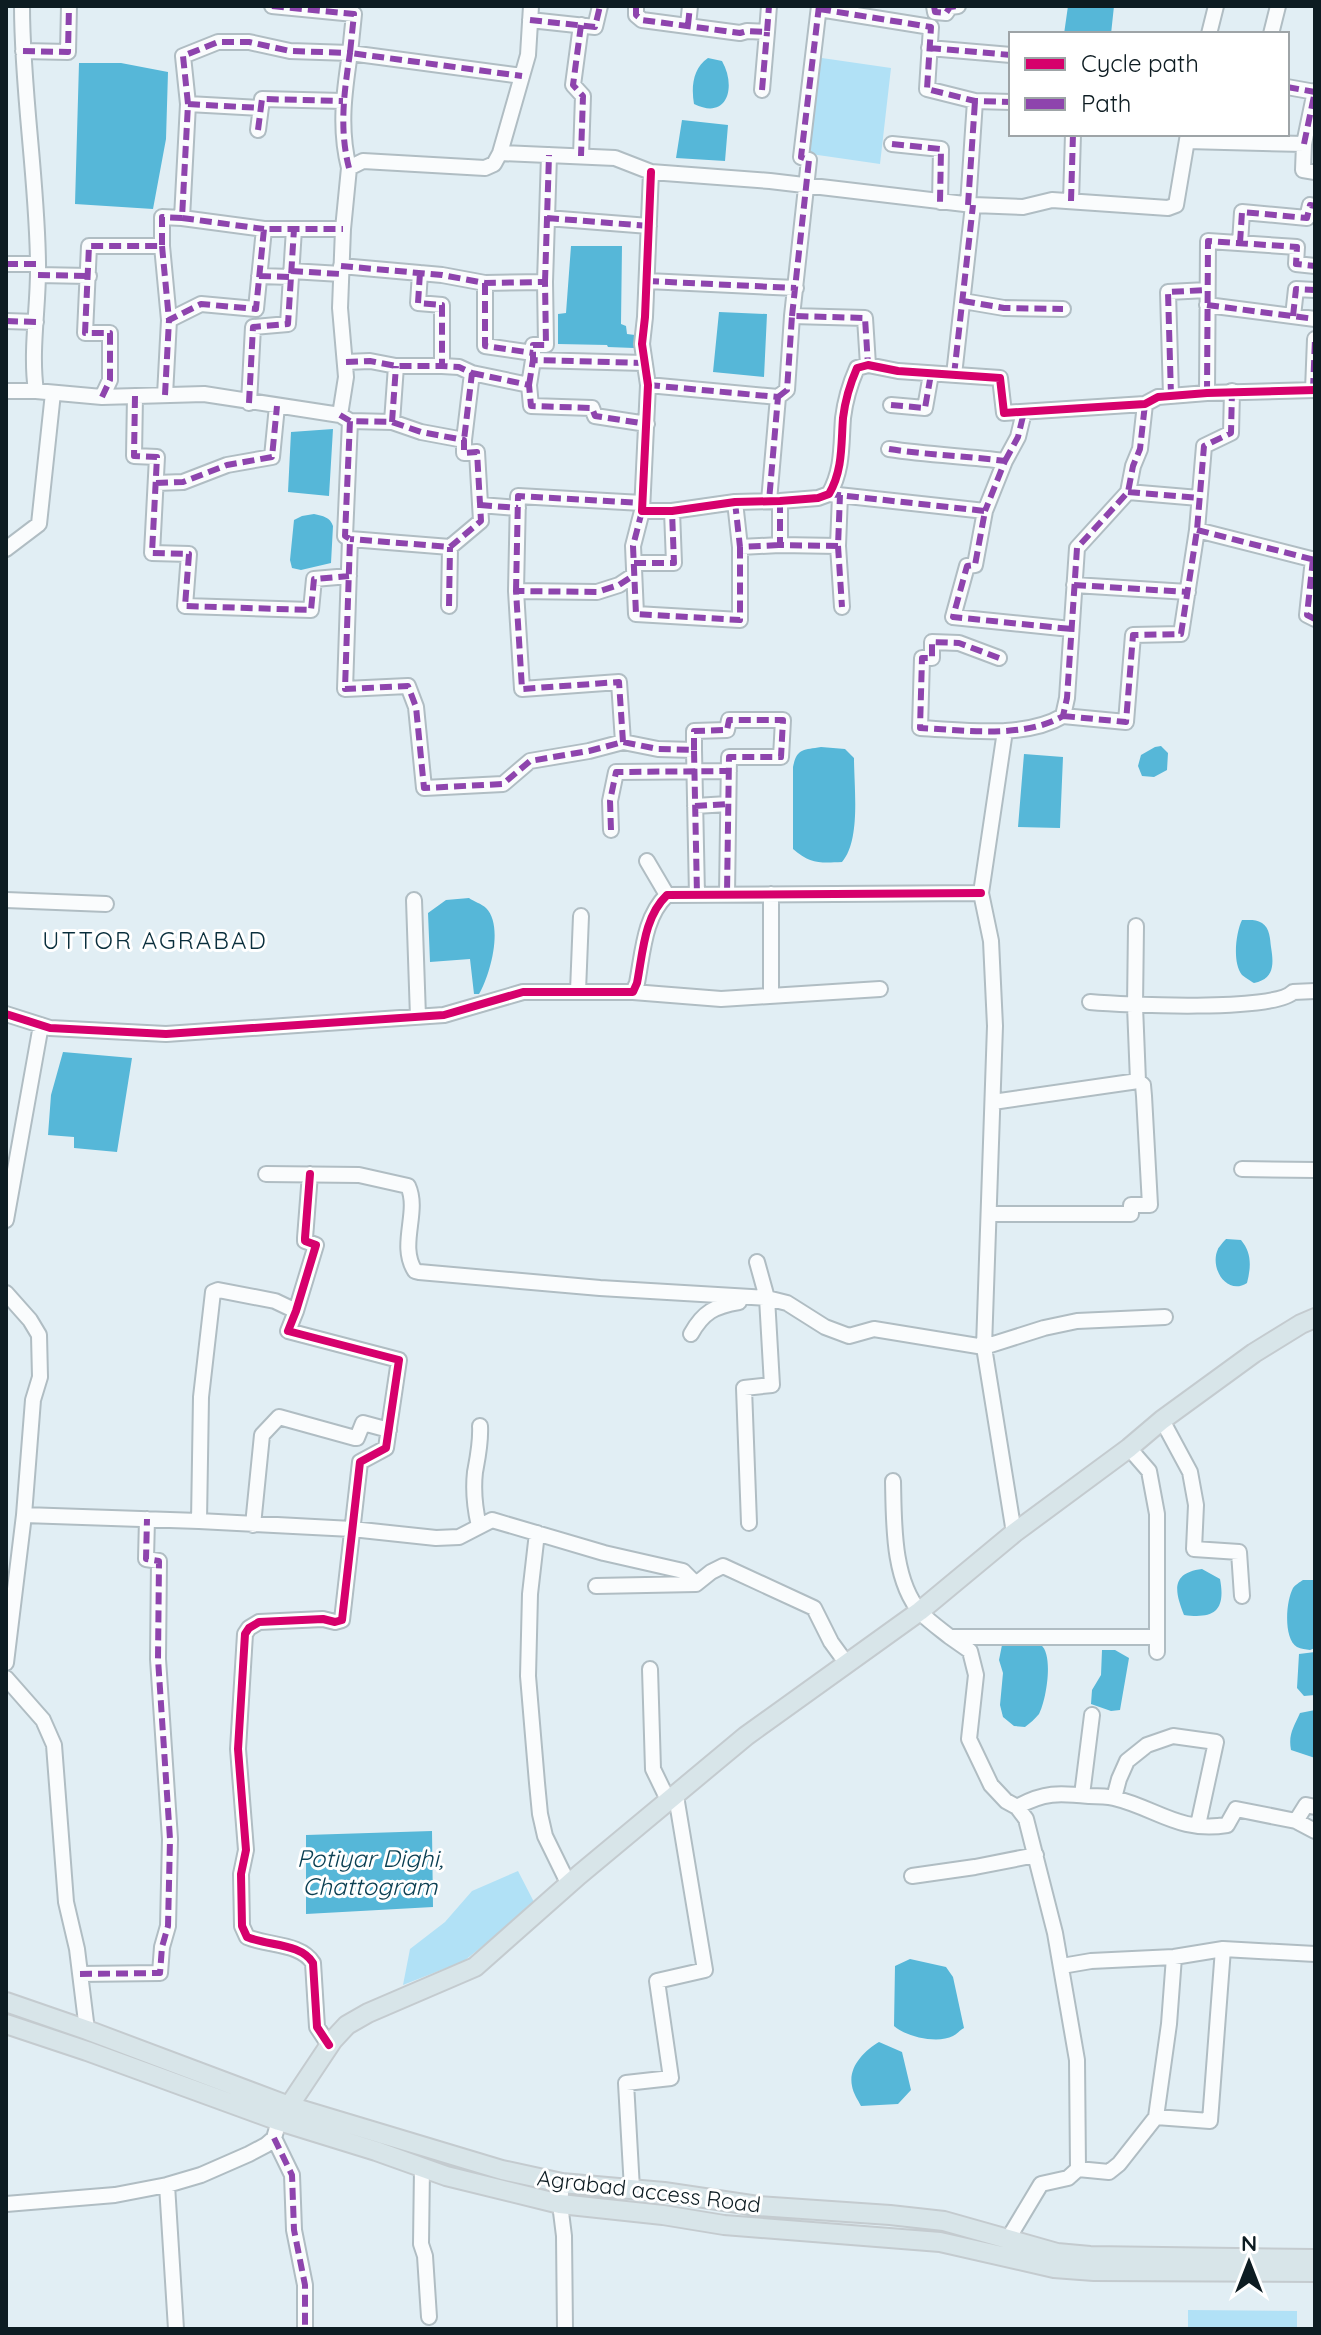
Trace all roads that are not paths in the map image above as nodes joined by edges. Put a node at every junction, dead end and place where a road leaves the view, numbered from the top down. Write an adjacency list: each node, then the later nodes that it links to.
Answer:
1 (22, 6): 20 (street)
2 (69, 6): 20 (street)
3 (272, 6): 21 (street)
4 (600, 6): 14 (street)
5 (636, 6): 15 (street)
6 (690, 6): 15 (street)
7 (769, 6): 16 (street)
8 (934, 6): 9 (street)
9 (958, 6)
10 (1216, 6): 17 (street)
11 (1278, 6): 18 (street)
12 (819, 7): 19 (street); 43 (street)
13 (530, 13): 14 (street); 23 (street)
14 (581, 25): 39 (street)
15 (688, 25): 16 (street)
16 (767, 32): 25 (street)
17 (1210, 32)
18 (1272, 32)
19 (929, 48): 22 (street); 28 (street)
20 (23, 51): 58 (street)
21 (350, 53): 23 (street); 27 (street); 30 (street)
22 (1009, 55)
23 (522, 76): 37 (street)
24 (1289, 87): 26 (street)
25 (762, 90)
26 (1315, 92): 36 (street)
27 (343, 101): 31 (street); 40 (street)
28 (975, 101): 29 (street); 46 (street)
29 (1009, 102)
30 (188, 104): 31 (street); 48 (street)
31 (261, 108): 32 (street)
32 (258, 130)
33 (1073, 136): 44 (street)
34 (1187, 138): 36 (street); 44 (street)
35 (892, 144): 45 (street)
36 (1304, 144): 42 (street)
37 (500, 153): 38 (street); 40 (street)
38 (549, 155): 39 (street); 49 (street)
39 (581, 156): 41 (street)
40 (349, 168): 53 (street)
41 (651, 172): 43 (street); 50 (street)
42 (1315, 172)
43 (805, 185): 45 (street); 67 (street)
44 (1071, 201): 46 (street)
45 (940, 202): 46 (street)
46 (970, 205): 70 (street)
47 (1315, 206): 54 (street)
48 (182, 218): 51 (street); 55 (street)
49 (547, 218): 50 (street); 65 (street)
50 (649, 226): 64 (street)
51 (264, 229): 52 (street); 63 (street)
52 (294, 229): 53 (street); 61 (street)
53 (343, 229): 59 (street)
54 (1240, 243): 57 (street); 69 (street)
55 (162, 246): 62 (street); 75 (street)
56 (6, 264): 58 (street)
57 (1315, 266)
58 (38, 270): 62 (street); 77 (street)
59 (341, 270): 60 (street); 61 (street); 80 (street)
60 (420, 273): 66 (street); 84 (street)
61 (291, 274): 63 (street); 101 (street)
62 (89, 276): 99 (street)
63 (259, 276): 75 (street)
64 (647, 281): 67 (street); 81 (street)
65 (545, 282): 66 (street); 79 (street)
66 (485, 283): 79 (street)
67 (796, 288): 72 (street)
68 (1315, 290): 73 (street)
69 (1207, 297): 73 (street); 95 (street); 98 (street)
70 (963, 301): 71 (street); 87 (street)
71 (1063, 309)
72 (792, 316): 82 (street); 100 (street)
73 (1293, 316): 74 (street)
74 (1315, 319)
75 (169, 320): 96 (street)
76 (6, 321): 77 (street)
77 (36, 322): 92 (street)
78 (1315, 339): 90 (street)
79 (533, 356): 81 (street); 88 (street)
80 (346, 362): 83 (street); 106 (street)
81 (644, 363): 89 (street)
82 (868, 365): 86 (street); 114 (street)
83 (396, 366): 84 (street); 107 (street)
84 (442, 366): 85 (street)
85 (472, 373): 88 (street); 109 (street)
86 (931, 374): 87 (street); 103 (street)
87 (954, 375): 105 (street)
88 (529, 385): 108 (street)
89 (648, 385): 100 (street); 108 (street)
90 (1314, 390): 93 (street)
91 (6, 391): 92 (street)
92 (36, 391): 94 (street)
93 (1232, 391): 95 (street); 115 (street)
94 (53, 393): 99 (street); 129 (street)
95 (1207, 393): 98 (street)
96 (165, 395): 97 (street); 101 (street)
97 (135, 396): 99 (street); 112 (street)
98 (1171, 396): 102 (street)
99 (102, 397)
100 (778, 397): 116 (street)
101 (249, 403): 104 (street)
102 (1145, 404): 105 (street); 113 (street)
103 (891, 405)
104 (277, 406): 106 (street); 112 (street)
105 (1024, 412): 111 (street)
106 (345, 418): 107 (street); 124 (street)
107 (392, 422): 109 (street)
108 (647, 424): 119 (street)
109 (464, 440): 118 (street)
110 (889, 449): 111 (street)
111 (1005, 461): 122 (street)
112 (156, 483): 132 (street)
113 (1128, 492): 115 (street); 133 (street)
114 (834, 495): 116 (street); 122 (street); 126 (street)
115 (1199, 498): 123 (street)
116 (774, 501): 117 (street); 125 (street)
117 (735, 502): 121 (street); 128 (street)
118 (480, 505): 120 (street); 127 (street)
119 (642, 507): 120 (street); 121 (street); 131 (street)
120 (518, 508): 134 (street)
121 (672, 511): 131 (street)
122 (985, 511): 139 (street)
123 (1197, 530): 130 (street); 135 (street)
124 (350, 539): 127 (street); 132 (street)
125 (780, 545): 126 (street); 128 (street)
126 (838, 546): 137 (street)
127 (450, 547): 136 (street)
128 (740, 547): 131 (street)
129 (6, 549)
130 (1314, 559): 138 (street)
131 (634, 569): 134 (street)
132 (349, 576): 144 (street)
133 (1074, 585): 135 (street); 139 (street)
134 (516, 591): 144 (street)
135 (1188, 592): 141 (street)
136 (449, 606)
137 (842, 607)
138 (1315, 619)
139 (1071, 629): 141 (street)
140 (999, 658): 143 (street)
141 (1063, 716): 143 (street)
142 (727, 730): 145 (street); 146 (street); 146 (street)
143 (1005, 731): 152 (street)
144 (623, 742): 145 (street)
145 (694, 750): 147 (street)
146 (729, 764): 147 (street); 148 (street)
147 (694, 772): 149 (street); 150 (street)
148 (728, 804): 149 (street); 153 (street)
149 (695, 806): 156 (street)
150 (611, 830)
151 (647, 861): 155 (street)
152 (981, 893): 154 (street); 173 (street)
153 (727, 894): 154 (street); 156 (street)
154 (771, 894): 166 (street)
155 (667, 895): 156 (street); 165 (street)
156 (697, 895)
157 (6, 900): 159 (street)
158 (414, 900): 170 (street)
159 (106, 904)
160 (581, 916): 163 (street)
161 (1136, 926): 168 (street)
162 (880, 989): 166 (street)
163 (578, 991): 165 (street); 170 (street)
164 (1315, 991): 168 (street)
165 (633, 992): 166 (street)
166 (771, 995)
167 (1090, 1002): 168 (street)
168 (1135, 1006): 172 (street)
169 (6, 1014): 171 (street)
170 (418, 1017): 171 (street)
171 (41, 1025): 174 (street)
172 (1138, 1081): 173 (street); 179 (street)
173 (993, 1102): 179 (street)
174 (12, 1157): 180 (street)
175 (1242, 1169): 176 (street)
176 (1315, 1170)
177 (266, 1174): 178 (street)
178 (310, 1174): 183 (street); 184 (street)
179 (989, 1214): 188 (street)
180 (6, 1220)
181 (757, 1262): 183 (street)
182 (6, 1293): 194 (street)
183 (767, 1298): 187 (street); 188 (street); 197 (street)
184 (296, 1311): 191 (street); 196 (street)
185 (1165, 1317): 188 (street)
186 (1315, 1318): 189 (main road)
187 (691, 1334)
188 (984, 1347): 202 (street)
189 (1162, 1420): 192 (main road); 206 (street)
190 (480, 1426): 199 (street)
191 (389, 1430): 198 (street); 200 (street)
192 (1129, 1448): 202 (main road); 209 (street)
193 (893, 1481): 207 (street)
194 (24, 1515): 195 (street); 203 (street)
195 (147, 1519): 196 (street); 230 (street)
196 (199, 1521): 198 (street)
197 (749, 1523)
198 (253, 1525): 200 (street)
199 (479, 1526): 200 (street); 201 (street)
200 (352, 1529): 234 (street)
201 (537, 1533): 204 (street); 225 (street)
202 (1014, 1533): 207 (main road)
203 (14, 1535): 208 (street)
204 (696, 1584): 205 (street); 211 (street)
205 (596, 1586)
206 (1242, 1596)
207 (920, 1611): 209 (street); 211 (main road)
208 (9, 1619): 210 (street)
209 (950, 1637): 218 (street)
210 (6, 1663)
211 (847, 1664): 217 (main road)
212 (650, 1669): 217 (street)
213 (6, 1678): 230 (street)
214 (1092, 1715): 215 (street)
215 (1082, 1795): 216 (street); 218 (street)
216 (1114, 1798): 221 (street); 221 (street)
217 (672, 1799): 225 (main road); 241 (street)
218 (1017, 1807): 223 (street)
219 (1315, 1807): 220 (street)
220 (1296, 1821): 221 (street); 222 (street)
221 (1198, 1825)
222 (1315, 1831)
223 (1036, 1855): 224 (street); 229 (street)
224 (912, 1876)
225 (569, 1885): 234 (main road)
226 (1223, 1949): 227 (street); 228 (street); 235 (street)
227 (1315, 1954)
228 (1174, 1957): 229 (street); 235 (street)
229 (1062, 1966): 238 (street)
230 (80, 1974): 233 (street)
231 (6, 2002): 233 (main road, Agrabad access Road)
232 (6, 2024): 236 (main road, Agrabad access Road)
233 (87, 2030): 236 (main road, Agrabad access Road)
234 (329, 2045): 236 (main road)
235 (1156, 2117): 238 (street)
236 (281, 2122): 237 (main road, Agrabad access Road); 239 (main road, Agrabad access Road); 240 (street); 249 (street)
237 (422, 2167): 243 (main road, Agrabad access Road); 247 (street)
238 (1078, 2169): 244 (street)
239 (562, 2183): 241 (main road, Agrabad access Road); 243 (street)
240 (167, 2185): 242 (street); 248 (street)
241 (632, 2189): 244 (main road, Agrabad access Road)
242 (6, 2204)
243 (560, 2204): 244 (main road, Agrabad access Road); 250 (street)
244 (1014, 2247): 245 (main road, Agrabad access Road); 246 (main road, Agrabad access Road)
245 (1315, 2259)
246 (1315, 2272)
247 (429, 2317)
248 (176, 2329)
249 (305, 2329)
250 (565, 2329)

